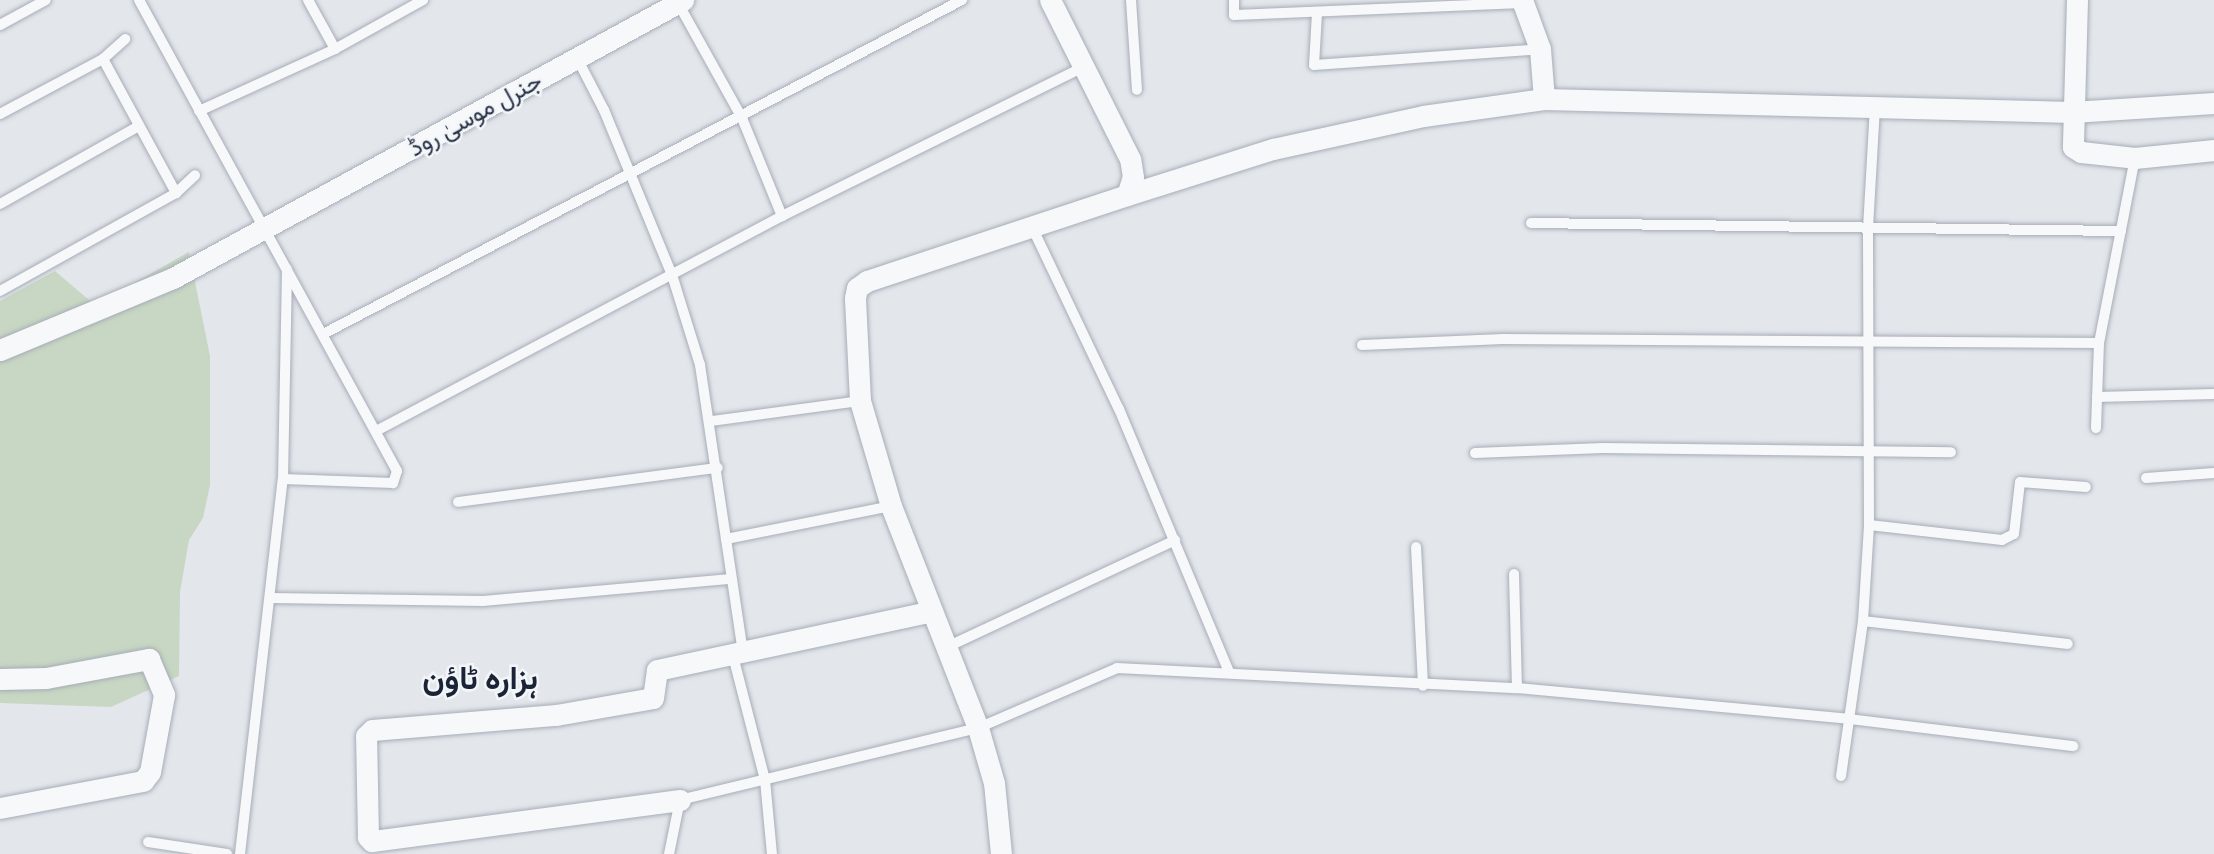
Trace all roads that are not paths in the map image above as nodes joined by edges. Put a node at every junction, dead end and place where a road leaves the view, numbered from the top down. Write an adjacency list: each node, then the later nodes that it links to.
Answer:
1 (46, 0): 14 (lane)
2 (139, 0): 25 (lane)
3 (308, 0): 16 (lane)
4 (423, 0): 16 (lane)
5 (962, 0): 28 (lane)
6 (1050, 0): 20 (street)
7 (1131, 0): 21 (lane)
8 (1234, 0): 13 (lane)
9 (2077, 0): 26 (street)
10 (680, 1): 18 (street, جنرل موسیٰ روڈ); 28 (lane)
11 (1523, 2): 12 (lane); 17 (street)
12 (1348, 6): 13 (lane)
13 (1317, 13): 17 (lane)
14 (0, 24)
15 (125, 39): 19 (lane)
16 (335, 49): 25 (lane)
17 (1540, 49): 22 (street)
18 (577, 58): 33 (lane); 41 (street, جنرل موسیٰ روڈ)
19 (103, 59): 27 (lane); 29 (lane)
20 (1085, 66): 35 (street); 37 (lane)
21 (1137, 90)
22 (1544, 99): 24 (street); 35 (street)
23 (2214, 103): 26 (street)
24 (1875, 106): 26 (street); 40 (lane)
25 (199, 111): 41 (lane)
26 (2072, 112): 31 (street)
27 (0, 114)
28 (742, 118): 33 (lane); 37 (lane)
29 (139, 126): 34 (lane); 36 (lane)
30 (2214, 150): 31 (street)
31 (2135, 158): 42 (lane)
32 (195, 175): 34 (lane)
33 (632, 177): 44 (lane); 46 (lane)
34 (176, 193): 45 (lane)
35 (1127, 195): 39 (street)
36 (0, 204)
37 (782, 216): 44 (lane)
38 (1531, 223): 40 (lane)
39 (1032, 226): 53 (street); 69 (lane)
40 (1868, 228): 42 (lane); 47 (lane)
41 (268, 229): 43 (lane); 50 (street, جنرل موسیٰ روڈ)
42 (2121, 231): 48 (lane)
43 (287, 266): 46 (lane); 63 (lane)
44 (672, 275): 54 (lane); 56 (lane)
45 (0, 291)
46 (325, 333): 56 (lane)
47 (1870, 343): 48 (lane); 49 (lane); 59 (lane)
48 (2099, 343): 52 (lane)
49 (1362, 345)
50 (0, 350)
51 (2214, 394): 52 (lane)
52 (2097, 397): 55 (lane)
53 (860, 401): 54 (lane); 66 (street)
54 (712, 421): 60 (lane)
55 (2096, 428)
56 (376, 431): 63 (lane)
57 (1951, 452): 59 (lane)
58 (1475, 453): 59 (lane)
59 (1870, 453): 67 (lane)
60 (718, 468): 65 (lane); 68 (lane)
61 (2214, 473): 62 (lane)
62 (2146, 478)
63 (283, 479): 73 (lane)
64 (2086, 487): 67 (lane)
65 (458, 502)
66 (891, 506): 68 (lane); 74 (street)
67 (1869, 525): 75 (lane)
68 (726, 538): 72 (lane)
69 (1175, 540): 77 (lane); 79 (lane)
70 (1416, 547): 81 (lane)
71 (1514, 574): 82 (lane)
72 (731, 579): 73 (lane); 78 (lane)
73 (271, 598): 93 (lane)
74 (932, 611): 77 (street); 78 (street)
75 (1863, 621): 76 (lane); 83 (lane)
76 (2068, 644)
77 (947, 647): 84 (street)
78 (738, 655): 87 (lane); 88 (street)
79 (1229, 672): 81 (lane); 84 (lane)
80 (0, 679): 89 (street)
81 (1423, 687): 82 (lane)
82 (1517, 688): 83 (lane)
83 (1849, 719): 85 (lane); 86 (lane)
84 (978, 728): 87 (lane); 96 (street)
85 (2073, 746)
86 (1841, 776)
87 (765, 780): 88 (lane); 95 (lane)
88 (680, 800): 94 (lane)
89 (0, 808)
90 (148, 842): 91 (lane)
91 (185, 851): 92 (lane)
92 (227, 854)
93 (240, 854)
94 (669, 854)
95 (772, 854)
96 (1001, 854)

